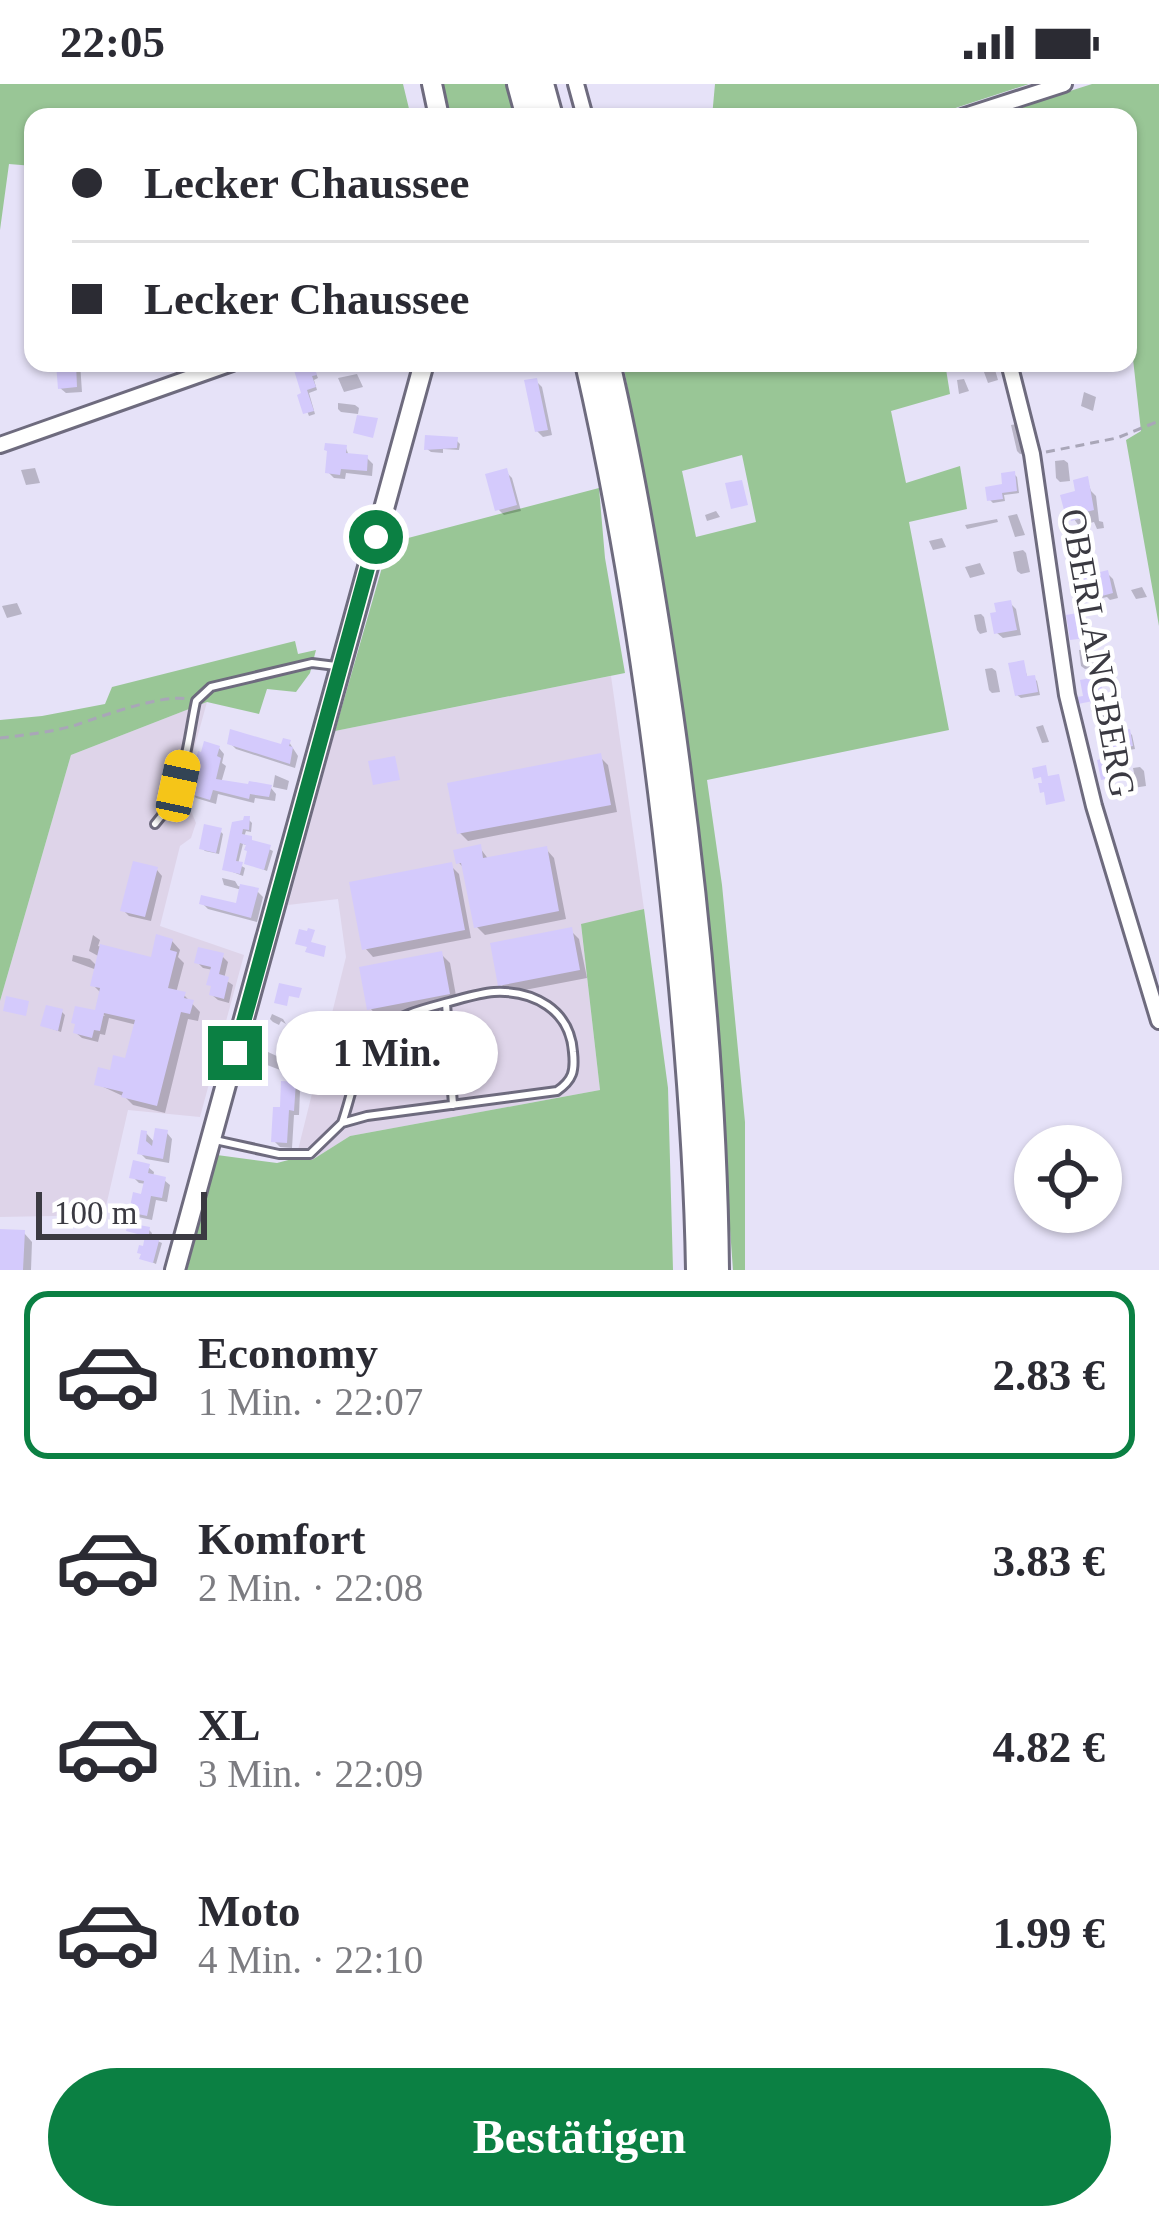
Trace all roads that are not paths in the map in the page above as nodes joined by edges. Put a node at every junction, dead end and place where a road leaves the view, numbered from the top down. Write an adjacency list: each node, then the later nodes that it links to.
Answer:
1 (1064, 84): 2 (street)
2 (990, 108)
3 (207, 372): 8 (street)
4 (421, 372): 9 (street)
5 (590, 372): 17 (highway)
6 (610, 372): 18 (highway)
7 (1011, 372): 12 (street, OBERLANGBERG)
8 (0, 445)
9 (339, 667): 10 (lane); 15 (street)
10 (155, 824)
11 (446, 1003): 13 (lane); 13 (lane); 14 (lane)
12 (1159, 1021)
13 (453, 1105): 14 (lane)
14 (342, 1123): 15 (lane)
15 (212, 1139): 16 (street)
16 (175, 1270)
17 (699, 1270)
18 (716, 1270)

